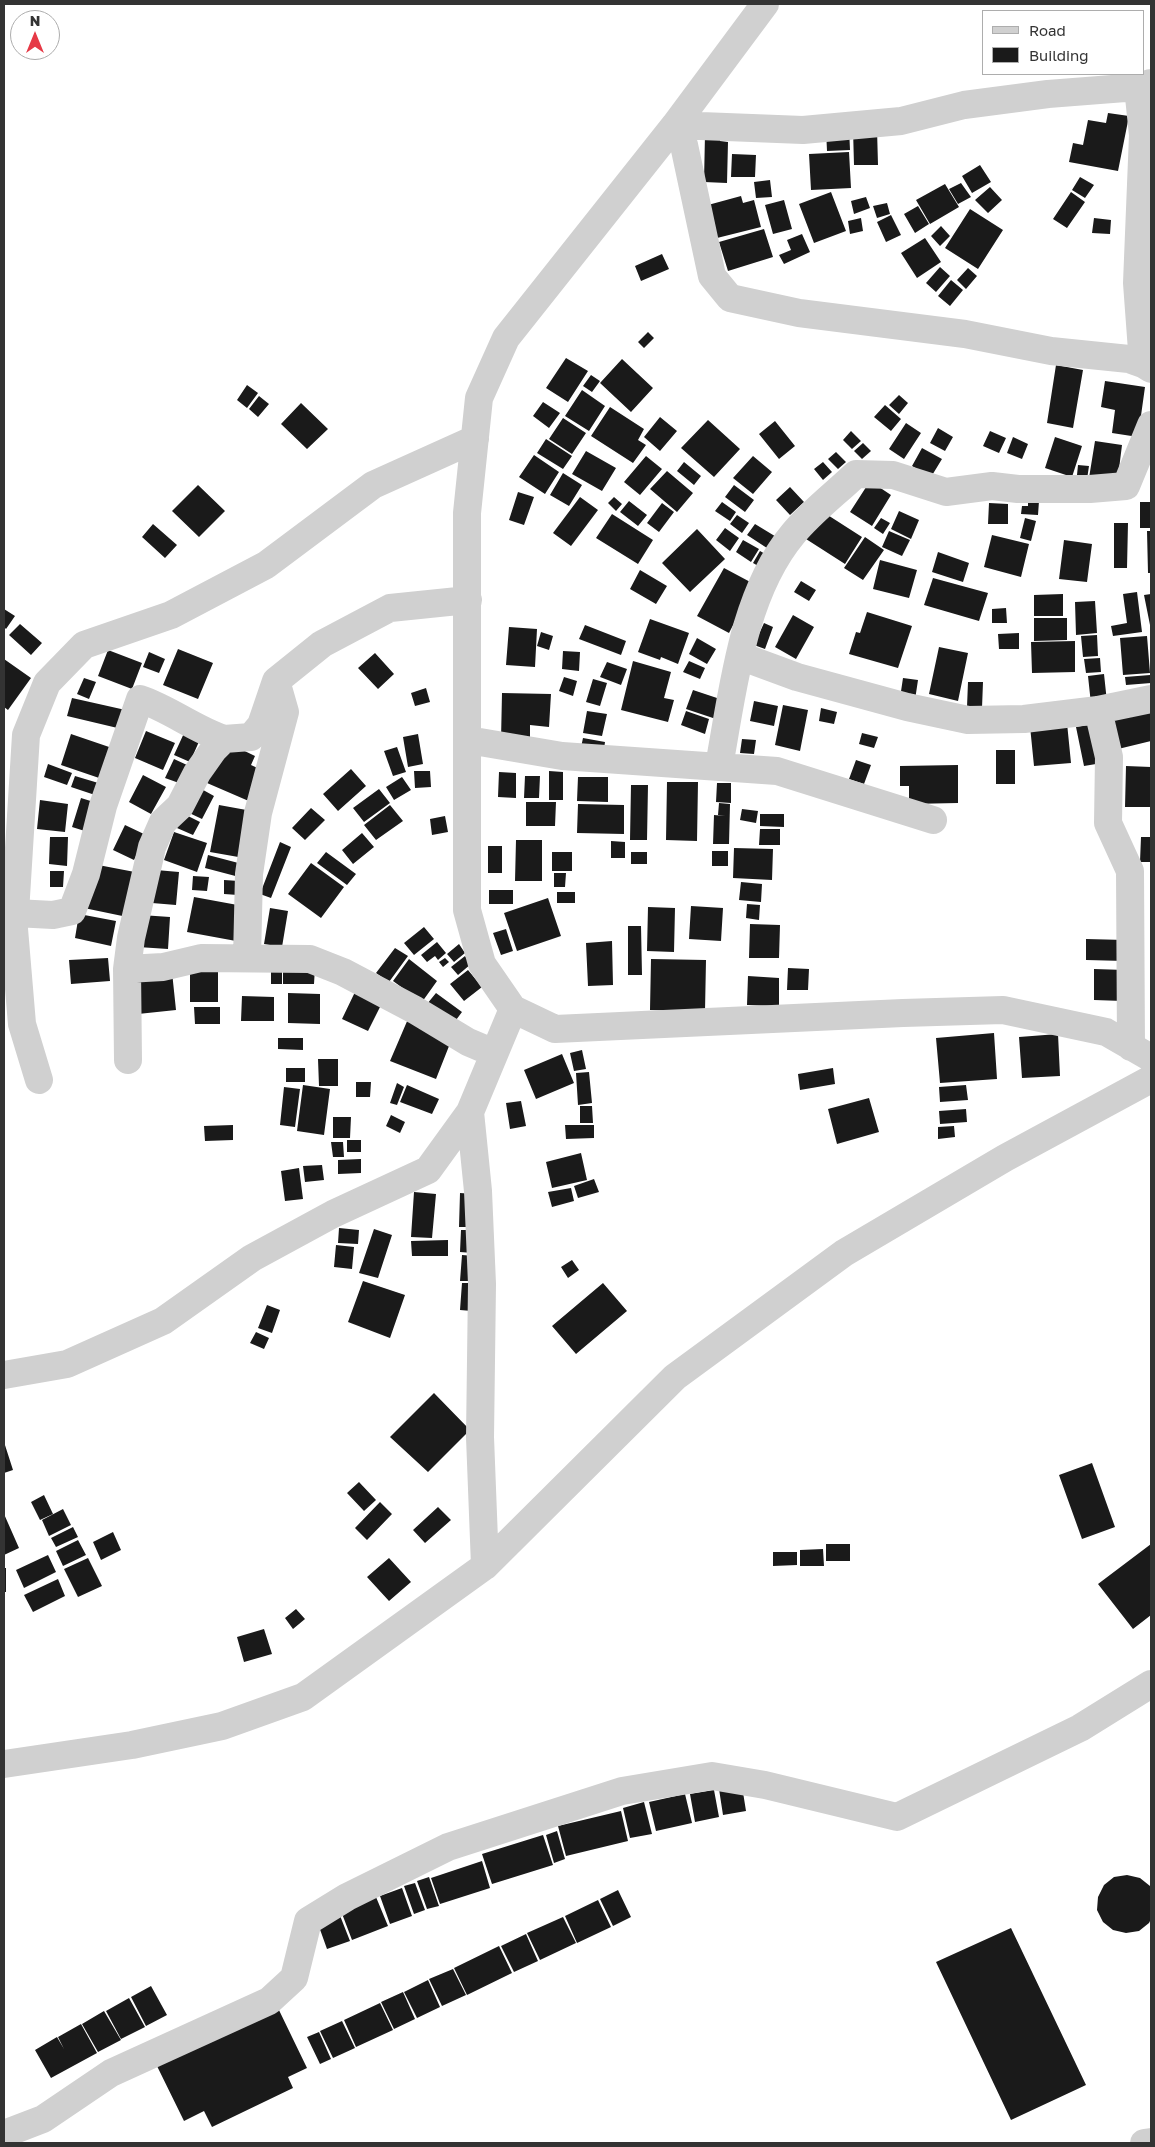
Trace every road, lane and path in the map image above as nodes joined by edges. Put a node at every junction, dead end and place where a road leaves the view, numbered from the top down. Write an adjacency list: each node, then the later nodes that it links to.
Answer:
1 (765, 4): 3 (street)
2 (1145, 85): 3 (street); 4 (street)
3 (675, 125): 4 (street); 6 (street)
4 (1147, 366)
5 (1151, 425): 8 (street)
6 (475, 439): 7 (street); 16 (street)
7 (468, 600): 9 (street); 13 (street)
8 (740, 656): 11 (street); 14 (street)
9 (276, 681): 12 (street); 17 (street)
10 (1151, 699): 11 (street)
11 (1098, 710): 20 (street)
12 (224, 739): 16 (street); 18 (street)
13 (468, 740): 14 (street); 19 (street)
14 (719, 766): 15 (street)
15 (933, 820)
16 (15, 914): 24 (street)
17 (247, 958): 18 (street); 21 (street)
18 (127, 968): 22 (street)
19 (513, 1009): 20 (street); 21 (street)
20 (1141, 1052)
21 (494, 1053): 25 (street)
22 (128, 1060)
23 (1151, 1079): 27 (street)
24 (39, 1080)
25 (470, 1112): 26 (street); 27 (street)
26 (4, 1375)
27 (486, 1566): 29 (street)
28 (1151, 1684): 30 (street)
29 (4, 1764)
30 (4, 2134)
31 (1151, 2142): 32 (street)
32 (1144, 2143)

